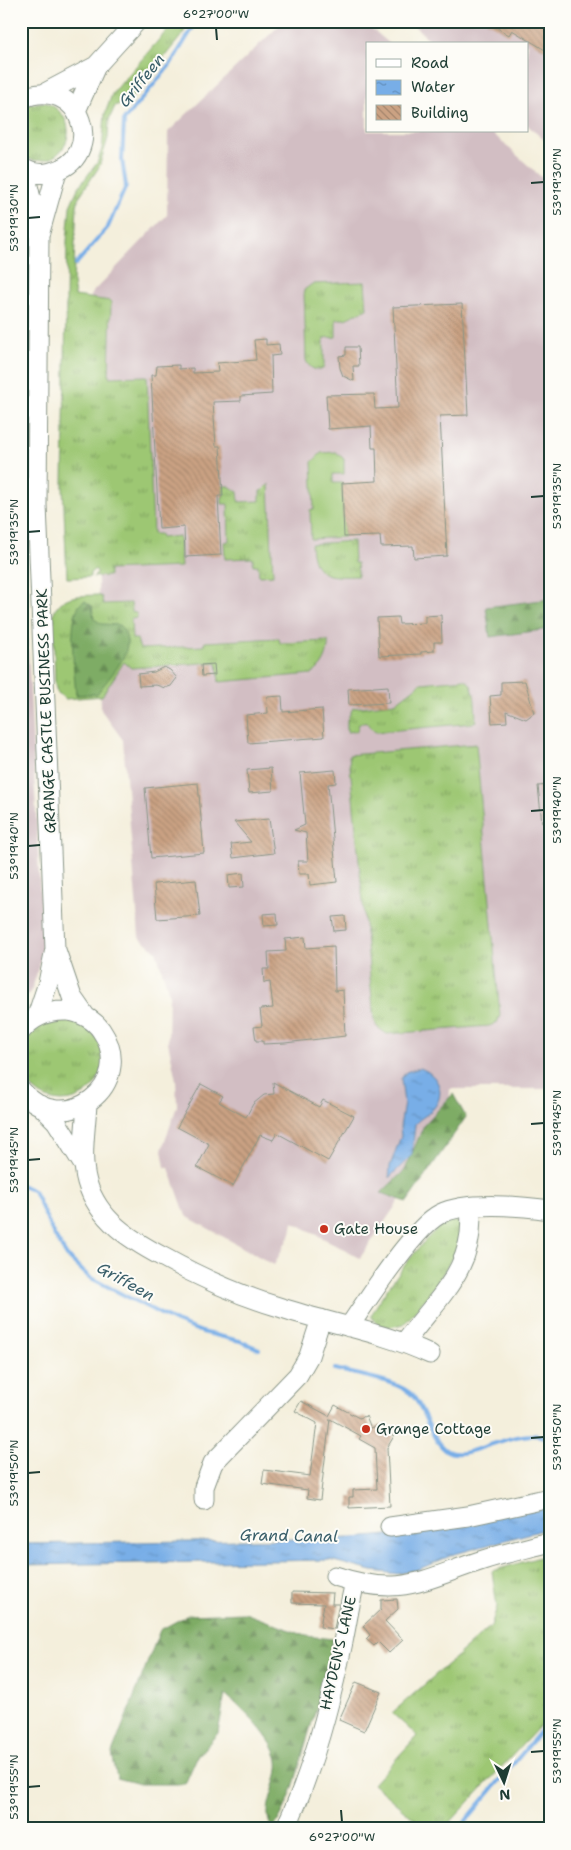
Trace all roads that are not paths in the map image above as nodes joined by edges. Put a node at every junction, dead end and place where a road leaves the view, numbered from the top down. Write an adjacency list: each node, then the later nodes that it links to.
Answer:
1 (137, 21): 2 (street)
2 (96, 66): 3 (street); 5 (street)
3 (45, 93): 4 (street); 5 (street)
4 (21, 99)
5 (76, 110): 7 (street)
6 (23, 168): 7 (street); 8 (street, GRANGE CASTLE BUSINESS PARK)
7 (57, 171): 8 (street, GRANGE CASTLE BUSINESS PARK)
8 (40, 232): 9 (street, GRANGE CASTLE BUSINESS PARK)
9 (55, 949): 10 (street, GRANGE CASTLE BUSINESS PARK); 11 (street, GRANGE CASTLE BUSINESS PARK)
10 (38, 1016): 11 (street); 12 (street)
11 (86, 1017): 14 (street, GRANGE CASTLE BUSINESS PARK)
12 (21, 1031)
13 (21, 1090): 15 (street)
14 (87, 1103): 15 (street); 16 (street)
15 (40, 1105): 16 (street)
16 (83, 1164): 19 (street)
17 (470, 1208): 18 (street); 20 (street); 21 (street)
18 (550, 1210)
19 (321, 1319): 20 (street); 24 (street)
20 (349, 1327): 21 (street)
21 (405, 1342): 22 (street)
22 (430, 1354)
23 (550, 1498): 25 (street)
24 (204, 1500)
25 (390, 1527)
26 (550, 1542): 28 (street, HAYDEN'S LANE)
27 (335, 1576): 28 (street)
28 (355, 1582): 29 (street, HAYDEN'S LANE)
29 (285, 1829)

